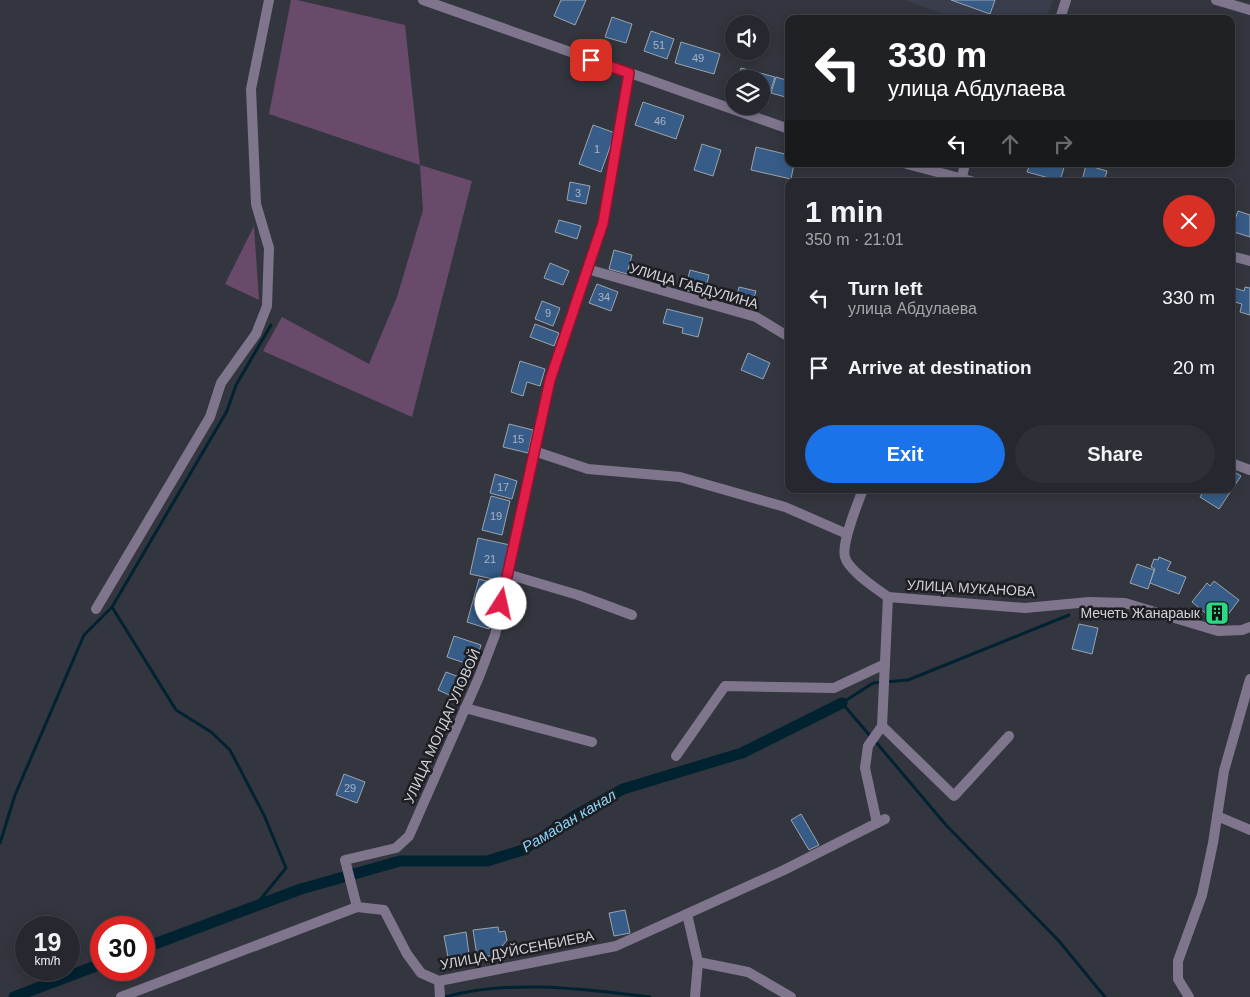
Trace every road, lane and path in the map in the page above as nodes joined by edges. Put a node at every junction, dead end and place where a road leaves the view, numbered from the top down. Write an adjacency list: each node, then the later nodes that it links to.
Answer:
1 (269, 0): 22 (street)
2 (423, 0): 7 (street)
3 (1066, 0): 6 (street)
4 (1216, 0): 5 (street)
5 (1250, 10)
6 (1061, 15)
7 (629, 73): 8 (street); 13 (street, УЛИЦА МОЛДАГУЛОВОЙ)
8 (785, 127)
9 (918, 167): 10 (street)
10 (958, 178)
11 (1235, 257): 12 (street)
12 (1250, 261)
13 (587, 269): 14 (street, УЛИЦА ГАБДУЛИНА); 15 (street, УЛИЦА МОЛДАГУЛОВОЙ)
14 (785, 335)
15 (534, 451): 19 (street); 20 (street, УЛИЦА МОЛДАГУЛОВОЙ)
16 (1235, 465): 17 (street)
17 (1250, 470)
18 (861, 493): 19 (street)
19 (847, 534): 21 (street)
20 (507, 574): 23 (street); 27 (street, УЛИЦА МОЛДАГУЛОВОЙ)
21 (888, 597): 24 (street, УЛИЦА МУКАНОВА); 25 (street, УЛИЦА МУКАНОВА)
22 (96, 609)
23 (632, 615)
24 (1250, 627)
25 (885, 664): 28 (street, УЛИЦА МУКАНОВА); 31 (street)
26 (1250, 680): 32 (street)
27 (465, 708): 30 (street); 34 (street, УЛИЦА МОЛДАГУЛОВОЙ)
28 (882, 726): 29 (street); 35 (street, УЛИЦА ДУЙСЕНБИЕВА)
29 (1009, 736)
30 (592, 742)
31 (676, 756)
32 (1217, 816): 33 (street); 42 (street)
33 (1250, 830)
34 (358, 907): 37 (street, УЛИЦА ДУЙСЕНБИЕВА); 38 (street, УЛИЦА ДУЙСЕНБИЕВА)
35 (687, 914): 36 (street); 37 (street, УЛИЦА ДУЙСЕНБИЕВА)
36 (698, 962): 40 (street); 41 (street)
37 (439, 981): 39 (street)
38 (120, 997)
39 (440, 997)
40 (695, 997)
41 (791, 997)
42 (1189, 997)

